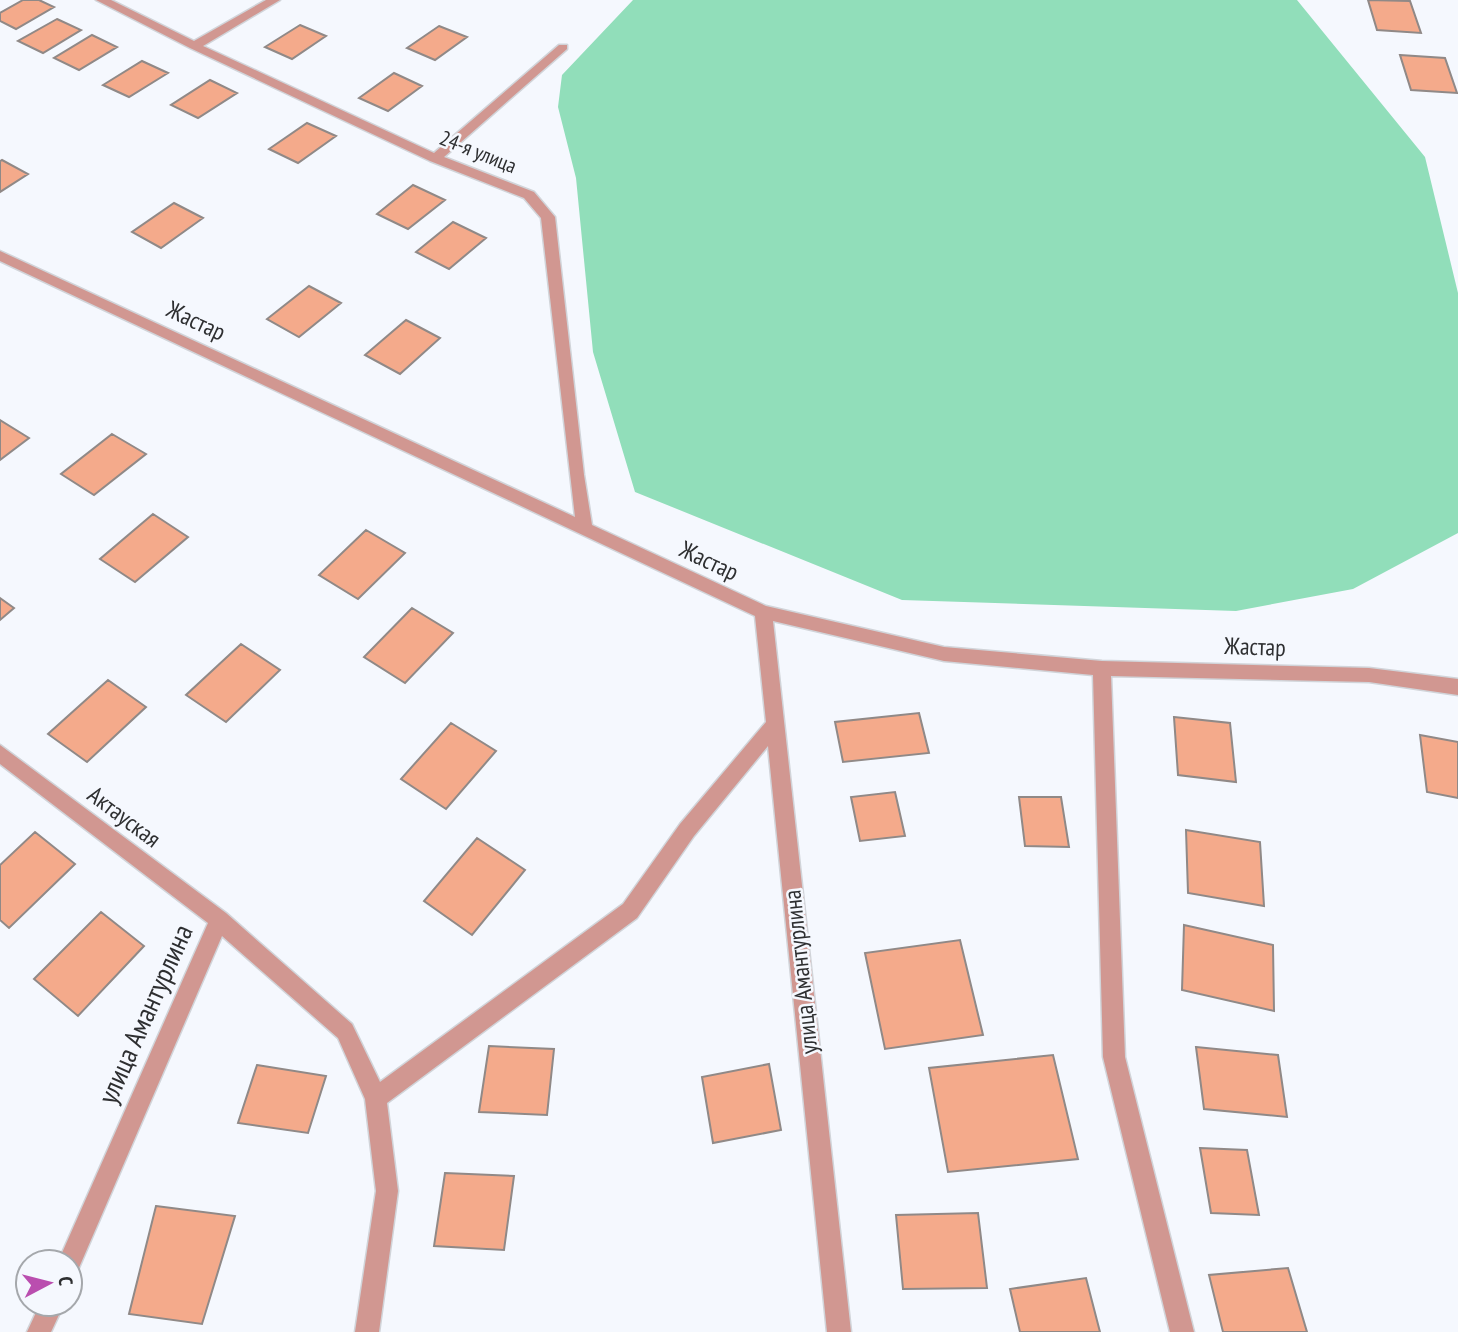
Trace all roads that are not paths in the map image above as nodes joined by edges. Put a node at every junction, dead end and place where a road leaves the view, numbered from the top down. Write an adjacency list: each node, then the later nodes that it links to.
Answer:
1 (102, 0): 3 (street, 24-я улица)
2 (274, 0): 3 (street)
3 (194, 47): 5 (street, 24-я улица)
4 (564, 47): 5 (street)
5 (435, 158): 7 (street, 24-я улица)
6 (0, 256): 7 (street, Жастар)
7 (585, 530): 8 (street, Жастар)
8 (763, 612): 9 (street, Жастар); 11 (street, улица Амантурлина)
9 (1102, 667): 10 (street, Жастар); 18 (street)
10 (1458, 687)
11 (775, 724): 14 (street); 17 (street, улица Амантурлина)
12 (0, 753): 13 (street, Актауская)
13 (219, 920): 14 (street, улица Амантурлина); 15 (street, улица Амантурлина)
14 (376, 1098): 16 (street, улица Амантурлина)
15 (76, 1248)
16 (366, 1332)
17 (839, 1332)
18 (1182, 1332)

